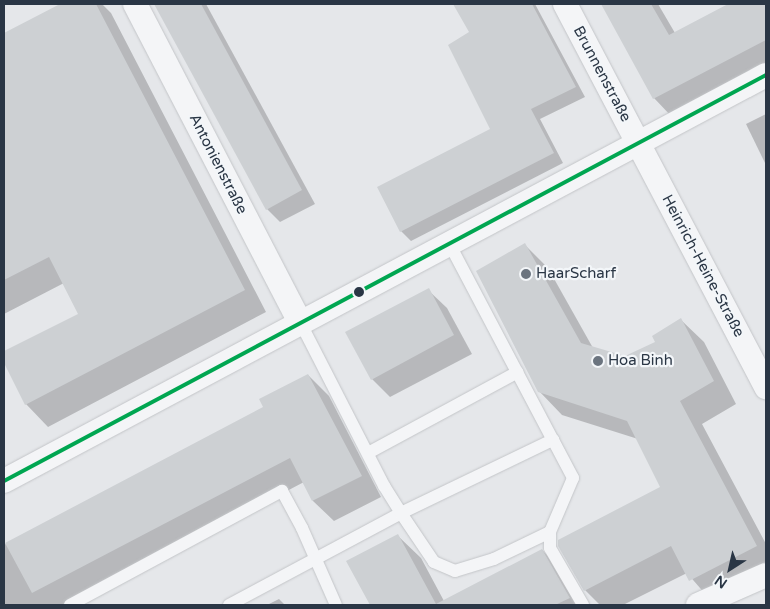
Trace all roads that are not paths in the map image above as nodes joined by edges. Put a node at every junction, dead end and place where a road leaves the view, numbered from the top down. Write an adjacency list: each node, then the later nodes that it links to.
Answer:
1 (135, 4): 6 (street, Antonienstraße)
2 (565, 4): 4 (street, Brunnenstraße)
3 (766, 75): 4 (street)
4 (639, 144): 5 (street); 8 (street, Heinrich-Heine-Straße)
5 (450, 245): 6 (street); 7 (lane)
6 (301, 324): 10 (lane); 11 (street)
7 (518, 372): 9 (lane); 10 (lane)
8 (766, 388)
9 (553, 440): 12 (lane); 13 (lane)
10 (368, 453): 12 (lane)
11 (4, 481)
12 (401, 514): 13 (lane); 14 (lane)
13 (550, 532): 19 (lane)
14 (314, 561): 16 (lane); 17 (lane); 18 (lane)
15 (766, 575): 20 (street)
16 (70, 605)
17 (229, 605)
18 (336, 605)
19 (582, 605)
20 (698, 605)

